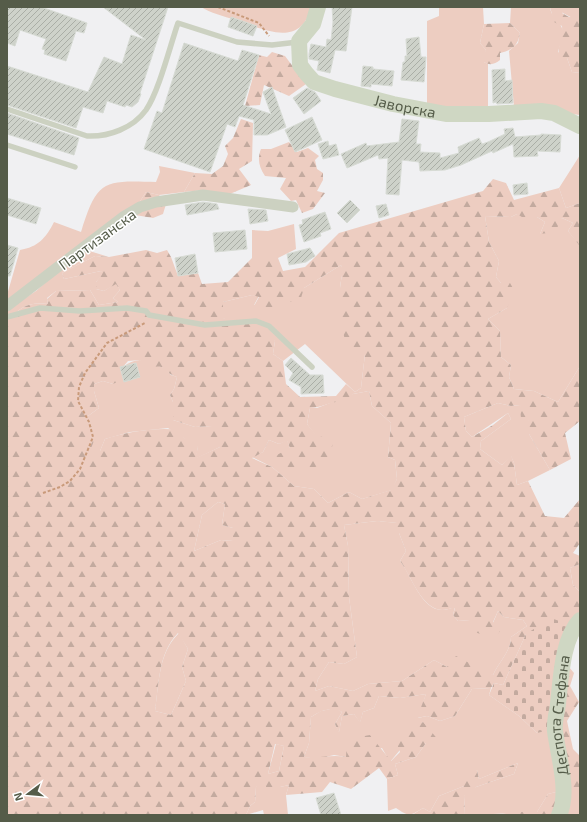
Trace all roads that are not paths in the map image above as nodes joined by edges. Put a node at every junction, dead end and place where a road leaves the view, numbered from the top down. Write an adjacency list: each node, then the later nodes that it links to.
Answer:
1 (318, 7): 2 (street)
2 (298, 42): 3 (lane); 4 (street, Јаворска)
3 (7, 109)
4 (580, 126)
5 (7, 146): 6 (lane)
6 (76, 166)
7 (293, 207): 8 (street, Партизанска)
8 (7, 306)
9 (7, 317): 10 (lane)
10 (312, 367)
11 (580, 620): 12 (street, Деспота Стефана)
12 (559, 815)

